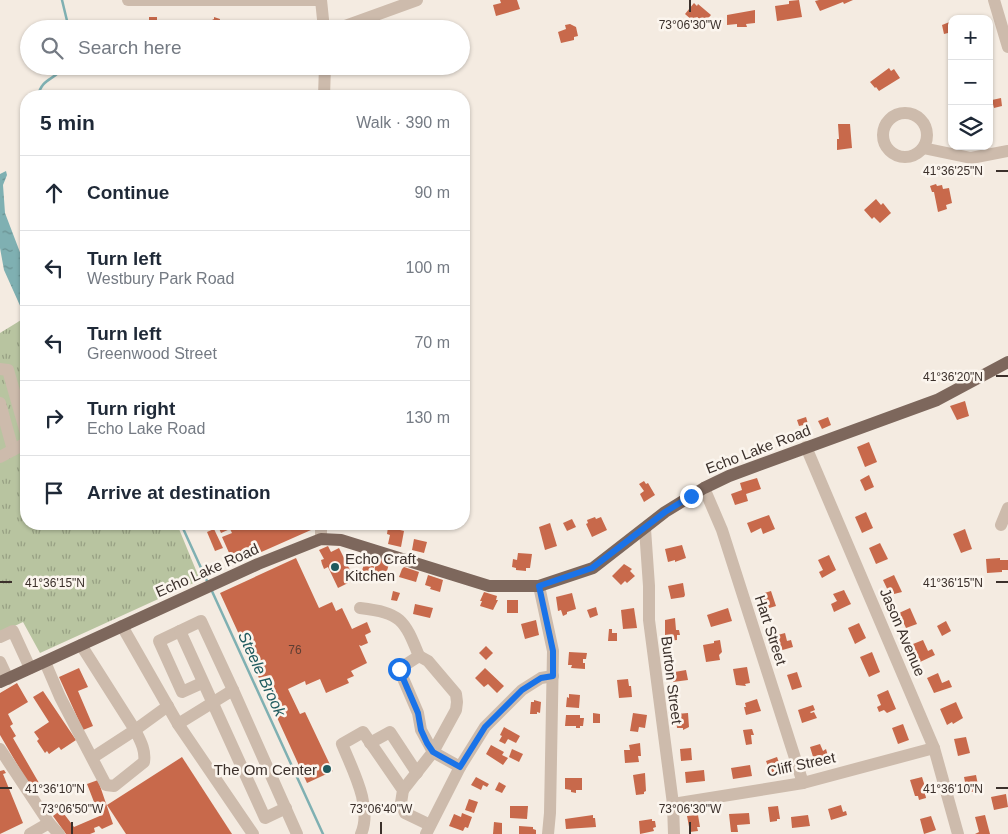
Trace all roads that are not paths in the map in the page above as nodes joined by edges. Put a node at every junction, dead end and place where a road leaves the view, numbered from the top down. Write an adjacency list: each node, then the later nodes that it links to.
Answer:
1 (128, 0): 2 (street)
2 (321, 0): 5 (street)
3 (417, 0): 6 (street)
4 (994, 0): 7 (street)
5 (323, 20)
6 (363, 20)
7 (1008, 47)
8 (325, 75): 9 (street)
9 (324, 90)
10 (923, 148): 11 (street)
11 (1008, 151)
12 (1008, 362): 17 (main road, Echo Lake Road)
13 (0, 369): 15 (street)
14 (0, 404): 18 (street)
15 (20, 412)
16 (20, 446): 18 (street)
17 (806, 447): 20 (main road, Echo Lake Road); 45 (street, Jason Avenue)
18 (13, 450): 19 (street)
19 (0, 457)
20 (704, 488): 23 (main road, Echo Lake Road); 51 (street, Hart Street)
21 (1008, 508): 22 (street)
22 (1001, 524)
23 (645, 529): 26 (main road, Echo Lake Road); 53 (street, Burton Street)
24 (321, 530): 25 (street)
25 (321, 539): 26 (main road, Echo Lake Road); 28 (main road, Echo Lake Road)
26 (539, 586): 36 (street)
27 (360, 608): 32 (street)
28 (122, 626): 31 (main road, Echo Lake Road); 41 (street)
29 (180, 630): 38 (street); 38 (street); 39 (street)
30 (0, 637): 35 (street)
31 (81, 646): 34 (main road, Echo Lake Road); 43 (street)
32 (418, 656): 47 (street); 47 (street)
33 (0, 662): 37 (street)
34 (45, 662): 35 (main road, Echo Lake Road); 48 (street)
35 (30, 668): 37 (main road, Echo Lake Road)
36 (553, 676): 49 (street); 62 (street)
37 (4, 680)
38 (202, 683): 40 (street)
39 (233, 690): 40 (street); 54 (street)
40 (212, 703): 42 (street); 54 (street)
41 (168, 706): 42 (street); 43 (street)
42 (178, 724): 59 (street)
43 (134, 730): 48 (street); 48 (street)
44 (370, 743): 50 (street); 52 (street); 61 (street)
45 (934, 748): 51 (street, Cliff Street); 64 (street, Jason Avenue)
46 (0, 749): 55 (street)
47 (433, 752): 49 (street); 50 (street)
48 (92, 758)
49 (460, 767): 56 (street)
50 (417, 774): 52 (street)
51 (803, 783): 53 (street, Cliff Street)
52 (403, 790): 56 (street)
53 (673, 804): 63 (street, Burton Street)
54 (286, 808): 60 (street)
55 (49, 823): 57 (street); 58 (street)
56 (428, 829)
57 (30, 834)
58 (59, 834)
59 (253, 834)
60 (297, 834)
61 (361, 834)
62 (548, 834)
63 (674, 834)
64 (958, 834)

